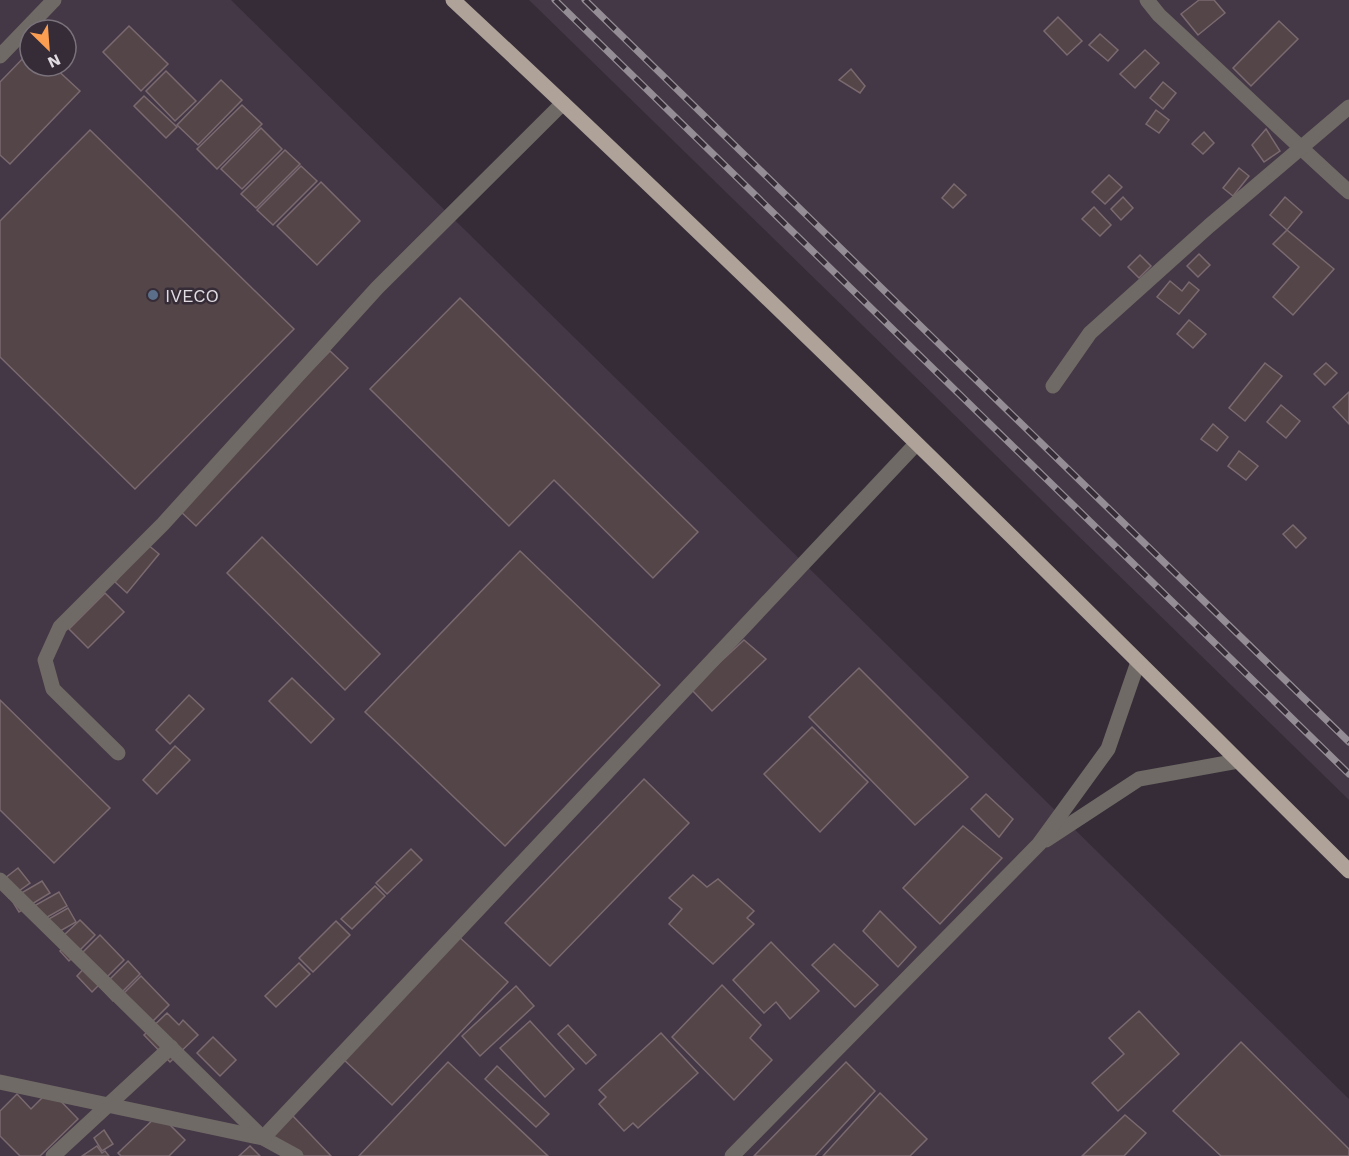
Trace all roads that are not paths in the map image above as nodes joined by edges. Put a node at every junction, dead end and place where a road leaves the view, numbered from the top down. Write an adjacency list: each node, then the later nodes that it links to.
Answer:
1 (54, 0): 4 (street)
2 (453, 0): 5 (main road)
3 (1147, 0): 7 (street)
4 (0, 56)
5 (563, 103): 10 (main road); 12 (street)
6 (1349, 107): 7 (street)
7 (1300, 148): 8 (street); 9 (street)
8 (1349, 192)
9 (1053, 386)
10 (916, 444): 11 (main road); 20 (street)
11 (1138, 662): 13 (main road); 14 (street)
12 (118, 753)
13 (1238, 761): 14 (street); 15 (main road)
14 (1039, 844): 23 (street)
15 (1349, 871)
16 (0, 880): 17 (street)
17 (171, 1047): 19 (street); 20 (street)
18 (0, 1082): 19 (street)
19 (108, 1105): 20 (street); 21 (street)
20 (263, 1138): 22 (street)
21 (53, 1156)
22 (296, 1156)
23 (732, 1156)

